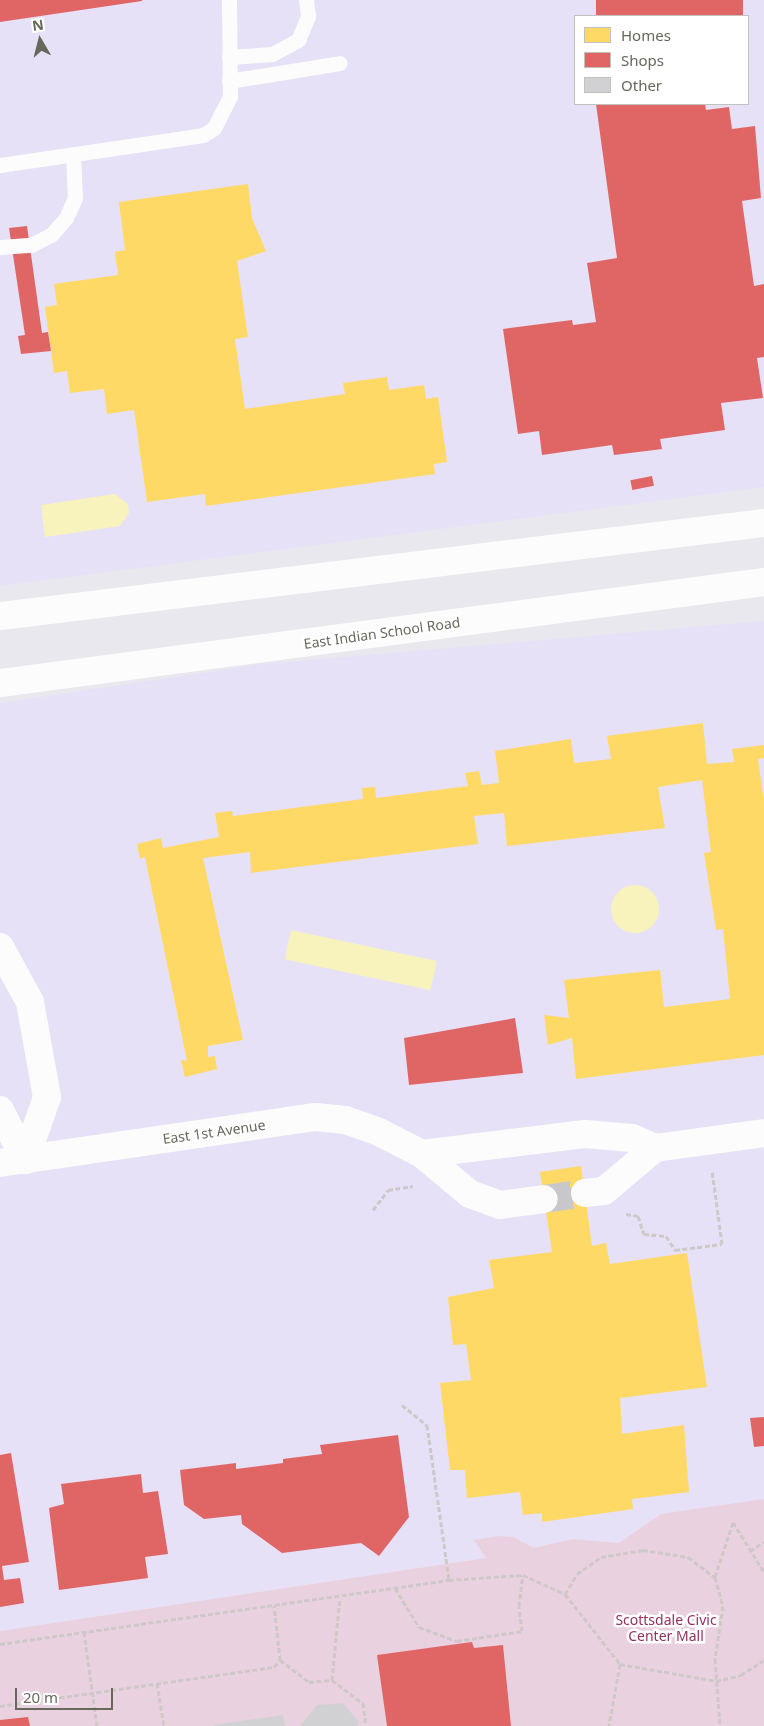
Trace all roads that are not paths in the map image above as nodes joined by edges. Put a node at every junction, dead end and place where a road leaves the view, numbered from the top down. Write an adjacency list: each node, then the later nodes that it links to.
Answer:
1 (229, 0): 3 (lane)
2 (306, 0): 3 (lane)
3 (229, 57): 5 (lane)
4 (340, 62): 5 (lane)
5 (229, 81): 6 (lane)
6 (73, 154): 7 (lane); 8 (lane)
7 (0, 165)
8 (0, 247)
9 (764, 523): 11 (main road)
10 (764, 582): 12 (main road, East Indian School Road)
11 (0, 616)
12 (0, 683)
13 (0, 947): 18 (main road)
14 (0, 1110): 18 (main road)
15 (764, 1133): 16 (main road)
16 (655, 1148): 17 (main road); 19 (main road)
17 (422, 1154): 18 (main road, East 1st Avenue); 20 (main road, East 1st Avenue)
18 (13, 1161)
19 (585, 1194)
20 (544, 1199)

